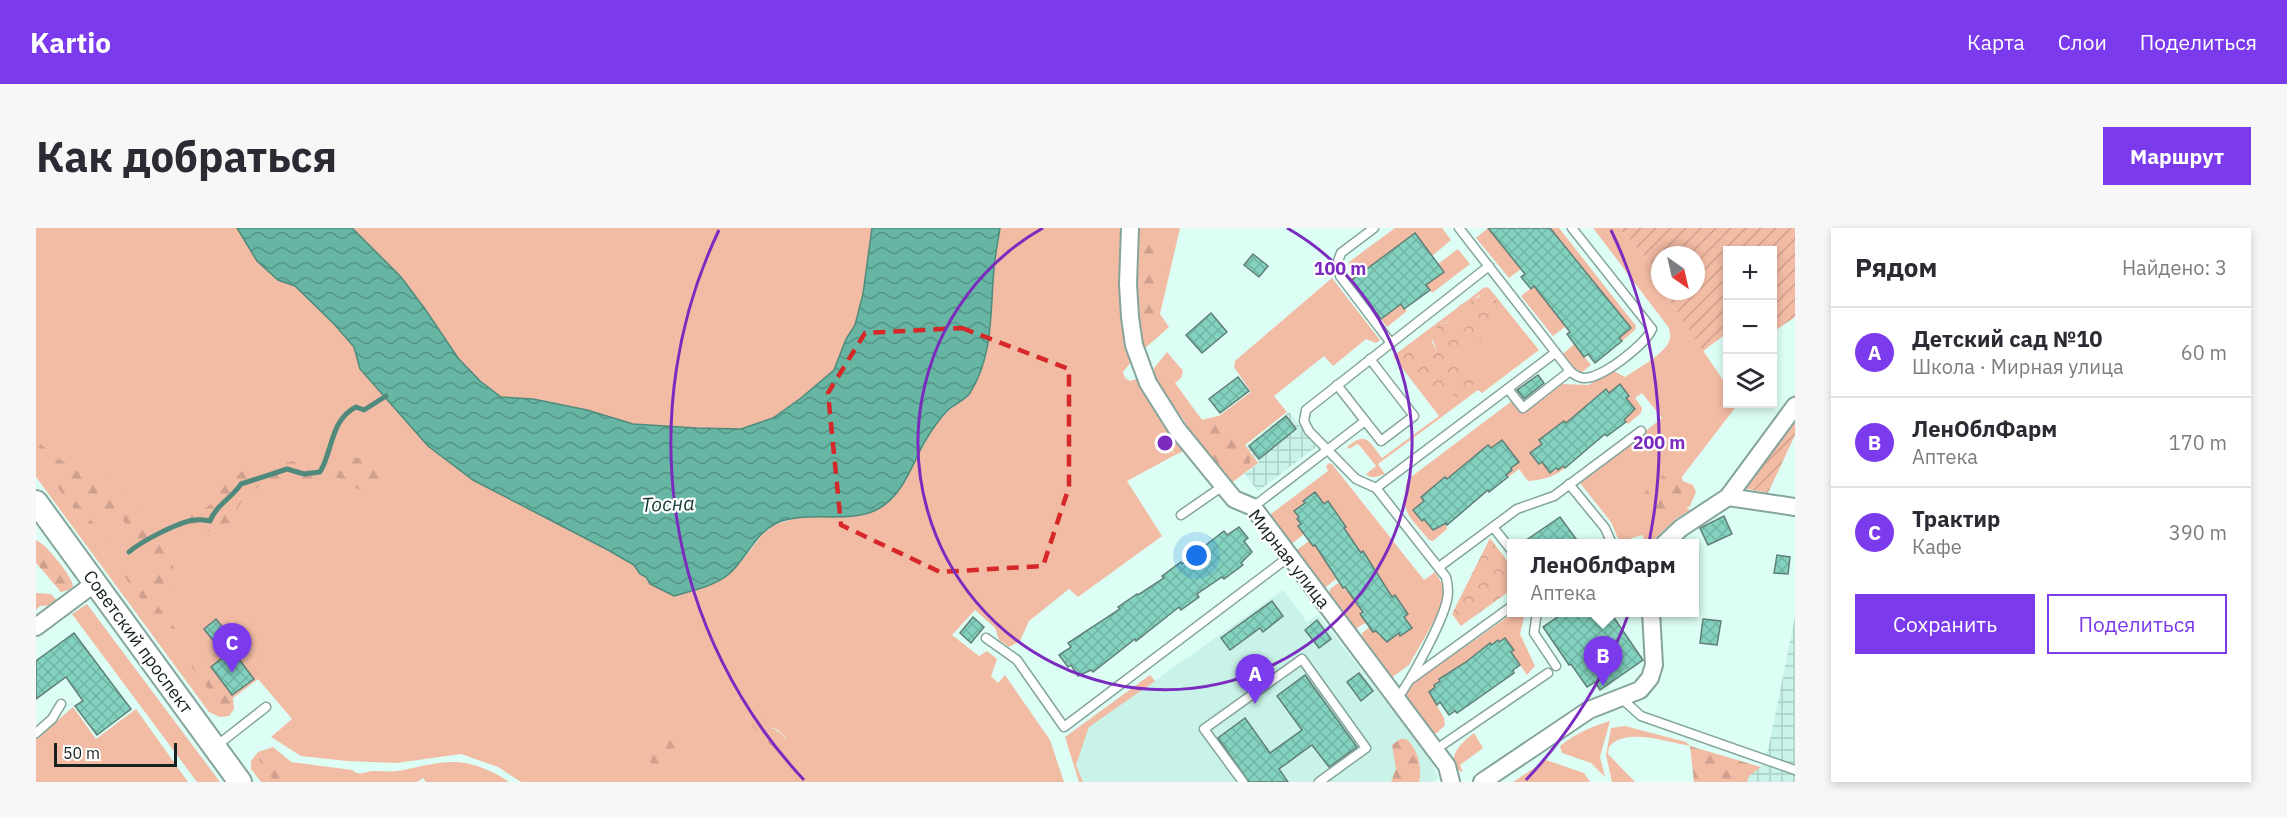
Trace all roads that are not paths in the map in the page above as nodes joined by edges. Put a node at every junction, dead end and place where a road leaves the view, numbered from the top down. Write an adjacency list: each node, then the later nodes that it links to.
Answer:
1 (1130, 228): 17 (street, Мирная улица)
2 (1374, 228): 6 (lane)
3 (1459, 228): 5 (lane)
4 (1572, 228): 9 (lane)
5 (1489, 266): 6 (lane); 7 (lane)
6 (1390, 343): 8 (lane)
7 (1555, 353): 9 (lane); 11 (lane)
8 (1370, 359): 10 (lane); 13 (lane)
9 (1570, 371): 11 (lane)
10 (1337, 385): 13 (lane); 15 (lane)
11 (1508, 389): 18 (lane)
12 (1795, 406): 19 (street)
13 (1365, 421): 15 (lane)
14 (1641, 431): 16 (lane)
15 (1328, 450): 18 (lane); 21 (lane)
16 (1569, 484): 24 (lane); 25 (lane)
17 (1223, 486): 21 (street, Мирная улица); 23 (lane)
18 (1376, 488): 29 (lane)
19 (1728, 496): 22 (street); 26 (street)
20 (36, 502): 30 (main road, Советский проспект)
21 (1252, 507): 28 (street, Мирная улица)
22 (1795, 507)
23 (1181, 515)
24 (1493, 527): 27 (lane); 29 (lane)
25 (1610, 539)
26 (1669, 539)
27 (1507, 545)
28 (1290, 556): 35 (lane); 38 (street, Мирная улица)
29 (1439, 567): 36 (lane)
30 (95, 583): 34 (street); 42 (main road, Советский проспект)
31 (1507, 610): 36 (lane)
32 (1536, 617): 43 (lane)
33 (1650, 617): 37 (street)
34 (36, 627)
35 (986, 638)
36 (1408, 681): 38 (lane)
37 (1621, 698): 44 (lane); 49 (street)
38 (1397, 699): 43 (street, Мирная улица)
39 (62, 704): 41 (lane)
40 (266, 707): 42 (lane)
41 (36, 734)
42 (215, 747): 46 (main road, Советский проспект)
43 (1435, 750): 48 (street, Мирная улица)
44 (1795, 770)
45 (1321, 781): 47 (lane)
46 (240, 782)
47 (1243, 782)
48 (1451, 782)
49 (1482, 782)

